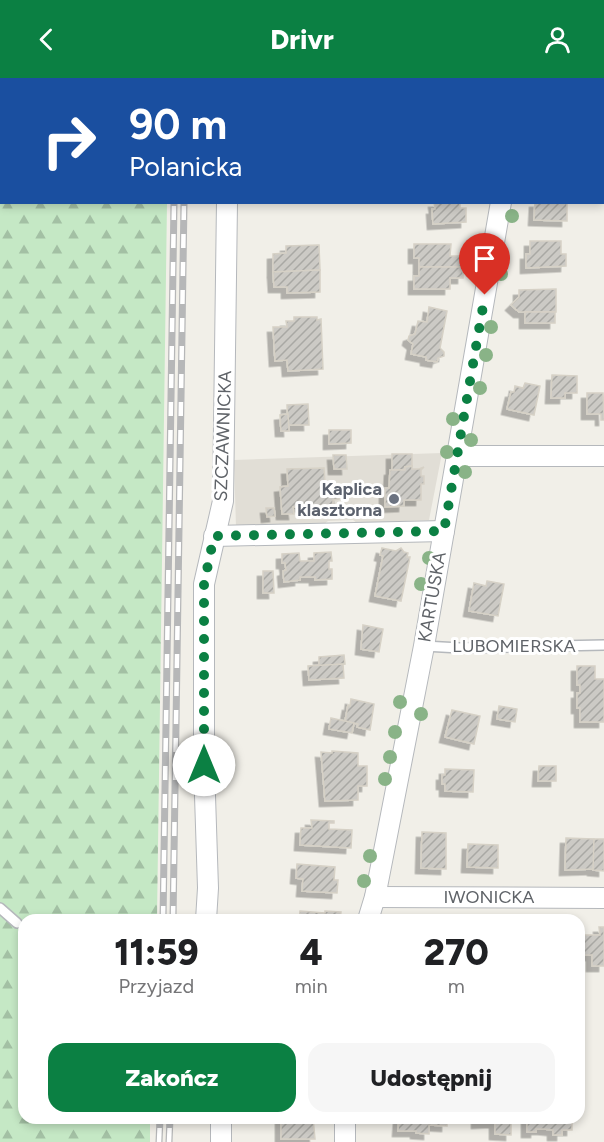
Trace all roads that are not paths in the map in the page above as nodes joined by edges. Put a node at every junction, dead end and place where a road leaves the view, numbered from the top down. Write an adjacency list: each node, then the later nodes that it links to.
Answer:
1 (227, 204): 6 (street, SZCZAWNICKA)
2 (501, 204): 3 (street, KARTUSKA)
3 (457, 456): 4 (street); 5 (street, KARTUSKA)
4 (604, 456)
5 (444, 531): 6 (street); 8 (street, KARTUSKA)
6 (214, 536): 12 (street, SZCZAWNICKA)
7 (604, 645): 8 (lane, LUBOMIERSKA)
8 (424, 646): 9 (street, KARTUSKA)
9 (375, 897): 10 (street, IWONICKA); 13 (street, KARTUSKA)
10 (604, 898)
11 (0, 908): 14 (lane)
12 (206, 914)
13 (370, 914)
14 (17, 922)
15 (221, 1124): 17 (street)
16 (345, 1124): 18 (street)
17 (221, 1142)
18 (345, 1142)

